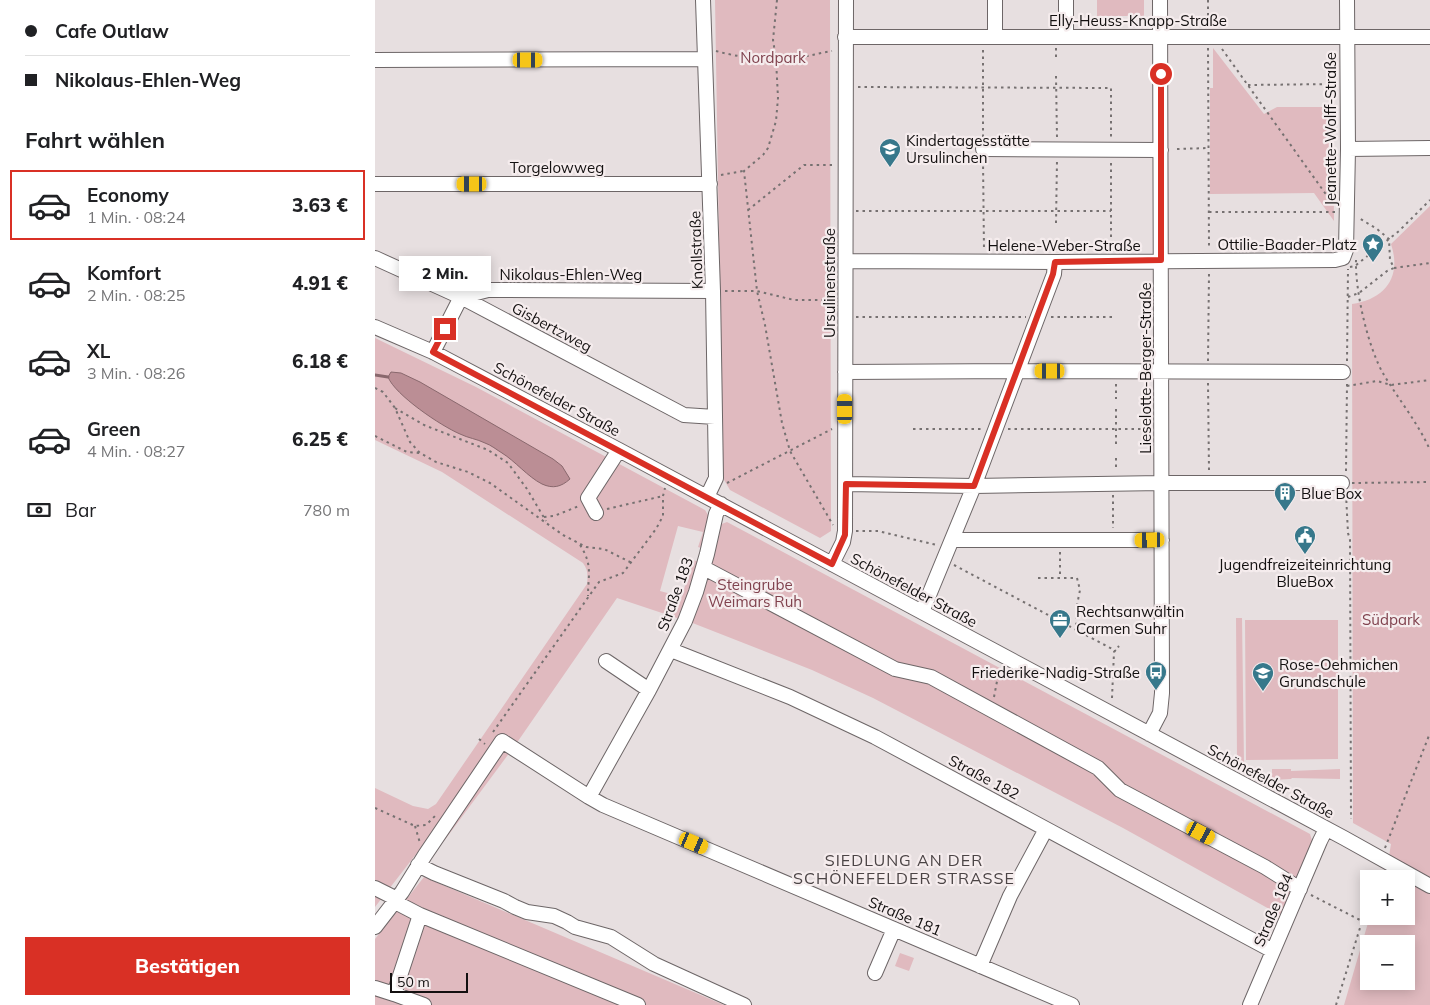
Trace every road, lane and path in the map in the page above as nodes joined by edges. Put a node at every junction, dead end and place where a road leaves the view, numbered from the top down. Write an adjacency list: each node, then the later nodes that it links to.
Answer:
1 (703, 0): 18 (street, Knollstraße)
2 (777, 0): 20 (path)
3 (845, 0): 12 (street, Ursulinenstraße)
4 (995, 0): 13 (street)
5 (1066, 0): 9 (street)
6 (1160, 0): 10 (street, Lieselotte-Berger-Straße)
7 (1208, 0): 11 (path)
8 (1347, 0): 14 (street, Jeanette-Wolff-Straße)
9 (1066, 36): 10 (street, Elly-Heuss-Knapp-Straße); 13 (street, Elly-Heuss-Knapp-Straße)
10 (1160, 36): 11 (street, Elly-Heuss-Knapp-Straße); 31 (street, Lieselotte-Berger-Straße)
11 (1210, 36): 14 (street, Elly-Heuss-Knapp-Straße); 23 (path); 25 (path)
12 (845, 37): 13 (street, Elly-Heuss-Knapp-Straße); 46 (street, Ursulinenstraße)
13 (995, 37)
14 (1347, 37): 15 (street, Elly-Heuss-Knapp-Straße); 22 (street, Jeanette-Wolff-Straße)
15 (1430, 37)
16 (832, 51): 20 (path)
17 (1056, 52): 19 (path)
18 (707, 54): 20 (path); 21 (street); 34 (street, Knollstraße)
19 (1056, 58)
20 (776, 59): 33 (path)
21 (375, 60)
22 (1348, 84): 23 (path); 30 (street, Jeanette-Wolff-Straße)
23 (1248, 85): 41 (path)
24 (856, 87): 28 (path)
25 (1209, 148): 29 (path); 40 (path)
26 (1430, 148): 30 (street)
27 (983, 149): 28 (street)
28 (1111, 149): 31 (street); 39 (path)
29 (1177, 149)
30 (1348, 149): 41 (street, Jeanette-Wolff-Straße)
31 (1161, 150): 44 (street, Lieselotte-Berger-Straße)
32 (831, 165): 37 (path)
33 (744, 171): 34 (path); 37 (path)
34 (709, 180): 35 (street, Torgelowweg); 52 (street, Knollstraße)
35 (375, 184)
36 (1430, 200): 42 (path)
37 (747, 210): 53 (path)
38 (856, 211): 39 (path)
39 (1111, 211): 48 (path)
40 (1209, 212): 41 (path); 45 (path)
41 (1342, 213): 42 (path); 49 (street, Jeanette-Wolff-Straße)
42 (1389, 239): 49 (path); 51 (path)
43 (375, 258): 55 (street, Gisbertzweg)
44 (1161, 260): 45 (street, Helene-Weber-Straße); 48 (street, Helene-Weber-Straße); 67 (street, Lieselotte-Berger-Straße)
45 (1209, 260): 49 (street, Helene-Weber-Straße); 68 (path)
46 (846, 261): 47 (street, Helene-Weber-Straße); 65 (street, Ursulinenstraße)
47 (1055, 262): 48 (street, Helene-Weber-Straße); 59 (street)
48 (1111, 262)
49 (1346, 262): 56 (path)
50 (1430, 263): 51 (path)
51 (1393, 268): 54 (path)
52 (713, 291): 53 (path); 55 (street, Nikolaus-Ehlen-Weg); 76 (street, Knollstraße)
53 (757, 291): 57 (path); 86 (path)
54 (1359, 293): 56 (path); 70 (path)
55 (461, 297): 62 (street); 76 (street, Gisbertzweg)
56 (1348, 297): 64 (path)
57 (832, 300)
58 (856, 317): 59 (path)
59 (1037, 317): 60 (path); 63 (street)
60 (1114, 317)
61 (375, 327): 62 (street, Schönefelder Straße)
62 (433, 352): 84 (street, Schönefelder Straße)
63 (1017, 371): 65 (street); 66 (street); 77 (street)
64 (1346, 371): 68 (street); 71 (path)
65 (845, 372): 93 (street, Ursulinenstraße)
66 (1115, 372): 67 (street); 73 (path)
67 (1162, 372): 68 (street); 89 (street, Lieselotte-Berger-Straße)
68 (1208, 372): 90 (path)
69 (1430, 380): 70 (path)
70 (1391, 385): 71 (path); 85 (path)
71 (1347, 386): 91 (path)
72 (375, 388): 74 (path)
73 (1116, 399)
74 (395, 408): 87 (path); 102 (path)
75 (1116, 409): 78 (path)
76 (715, 417): 98 (street, Knollstraße)
77 (994, 428): 78 (path); 80 (path); 95 (street)
78 (1116, 428): 81 (path); 83 (path)
79 (832, 429): 86 (path)
80 (913, 429)
81 (1150, 429)
82 (375, 436): 87 (path)
83 (1116, 448)
84 (619, 450): 98 (street, Schönefelder Straße); 101 (street)
85 (1430, 450)
86 (790, 451): 92 (path); 104 (path)
87 (419, 453): 103 (path)
88 (1430, 482): 91 (path)
89 (1162, 483): 90 (street); 94 (street); 107 (street, Lieselotte-Berger-Straße)
90 (1209, 483): 91 (street)
91 (1345, 483): 135 (path)
92 (724, 484)
93 (846, 484): 95 (street); 112 (street, Ursulinenstraße)
94 (1113, 484): 95 (street); 106 (path)
95 (974, 486): 110 (street)
96 (666, 487): 97 (path)
97 (663, 496): 101 (path); 111 (path)
98 (707, 497): 99 (street, Schönefelder Straße)
99 (721, 504): 112 (street, Schönefelder Straße); 113 (street, Straße 183)
100 (581, 505): 102 (path)
101 (596, 512)
102 (543, 517): 103 (path)
103 (547, 523): 109 (path)
104 (833, 525)
105 (856, 531): 110 (path)
106 (1113, 540): 107 (street); 108 (street)
107 (1162, 540): 128 (street, Lieselotte-Berger-Straße)
108 (1060, 541): 110 (street); 115 (path)
109 (579, 543): 111 (path); 116 (path)
110 (948, 549): 117 (street); 118 (path)
111 (632, 563): 116 (path)
112 (832, 564): 117 (street, Schönefelder Straße)
113 (704, 568): 120 (street, Straße 183); 126 (street)
114 (1038, 578): 115 (path)
115 (1060, 578): 118 (path)
116 (588, 598): 130 (path)
117 (922, 612): 122 (street, Schönefelder Straße)
118 (1077, 630): 121 (path)
119 (1119, 646): 121 (path)
120 (671, 650): 124 (street, Straße 183); 136 (street, Straße 182)
121 (1115, 651): 125 (path)
122 (1007, 658): 126 (path); 128 (street, Schönefelder Straße)
123 (606, 661): 124 (street)
124 (649, 690): 132 (street, Straße 183)
125 (1112, 698)
126 (990, 709): 144 (street)
127 (1430, 733): 138 (path)
128 (1149, 734): 137 (street, Schönefelder Straße)
129 (479, 739): 131 (path)
130 (503, 740): 132 (street, Straße 181); 140 (street)
131 (488, 741)
132 (589, 797): 150 (street, Straße 181)
133 (375, 808): 134 (path)
134 (442, 809)
135 (1351, 819)
136 (1046, 829): 151 (street, Straße 182); 152 (street)
137 (1326, 829): 139 (street, Schönefelder Straße); 144 (street, Straße 184)
138 (1386, 845)
139 (1380, 864): 141 (path); 142 (street, Schönefelder Straße)
140 (416, 869): 145 (street); 158 (street)
141 (1378, 870)
142 (1430, 886)
143 (375, 888): 145 (street)
144 (1300, 889): 147 (path); 151 (street, Straße 184)
145 (396, 901): 146 (street); 149 (street)
146 (421, 915): 155 (street); 157 (street)
147 (1360, 920)
148 (1361, 925): 161 (path)
149 (375, 927)
150 (894, 929): 152 (street, Straße 181); 153 (street)
151 (1273, 950): 160 (street, Straße 184)
152 (980, 966): 159 (street, Straße 181)
153 (875, 973)
154 (375, 988): 155 (street)
155 (394, 994): 156 (street)
156 (424, 1005)
157 (638, 1005)
158 (745, 1005)
159 (1072, 1005)
160 (1250, 1005)
161 (1336, 1005)

